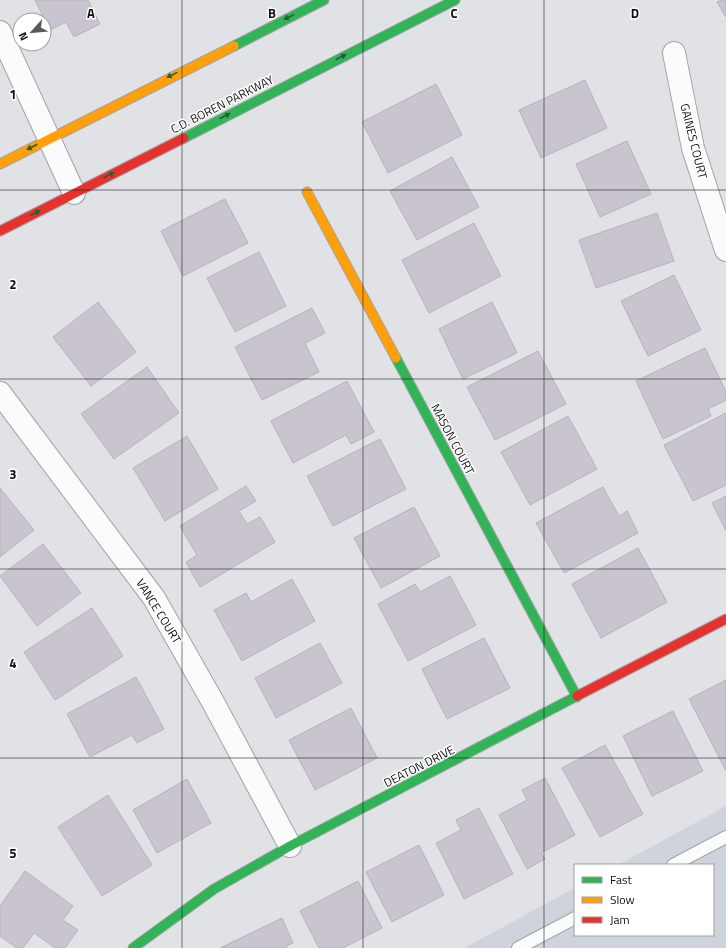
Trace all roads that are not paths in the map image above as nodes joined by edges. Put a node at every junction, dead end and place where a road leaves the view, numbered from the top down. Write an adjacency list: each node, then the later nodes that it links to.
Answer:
1 (324, 0): 5 (street, one-way to 5)
2 (455, 0): 8 (street, C.D. BOREN PARKWAY, one-way to 2)
3 (0, 32): 5 (street)
4 (674, 53): 10 (street, GAINES COURT)
5 (49, 139): 6 (street, one-way to 6); 8 (street)
6 (0, 164)
7 (307, 192): 13 (street, MASON COURT)
8 (74, 193): 9 (street, C.D. BOREN PARKWAY, one-way to 8)
9 (0, 231)
10 (726, 250)
11 (0, 393): 15 (street, VANCE COURT)
12 (726, 619): 13 (street, DEATON DRIVE)
13 (577, 697): 15 (street, DEATON DRIVE)
14 (726, 837): 16 (lane)
15 (290, 846): 18 (street, DEATON DRIVE)
16 (675, 864)
17 (574, 919): 19 (lane)
18 (133, 948)
19 (518, 948)

